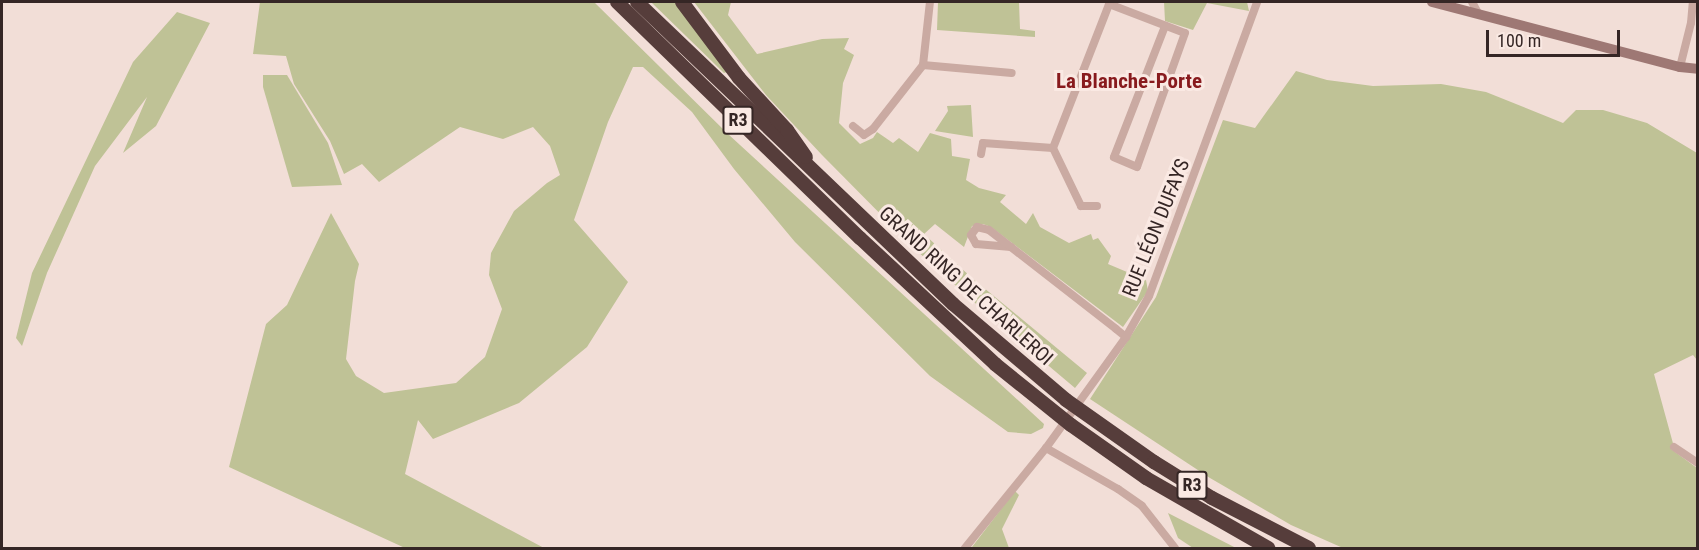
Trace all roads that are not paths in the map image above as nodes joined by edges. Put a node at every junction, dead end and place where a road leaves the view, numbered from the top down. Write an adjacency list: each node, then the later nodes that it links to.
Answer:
1 (617, 2): 28 (highway, GRAND RING DE CHARLEROI / R3)
2 (637, 2): 19 (highway, GRAND RING DE CHARLEROI / R3)
3 (682, 2): 19 (highway)
4 (930, 2): 12 (street)
5 (1257, 2): 22 (street, RUE LÉON DUFAYS)
6 (1432, 2): 10 (street)
7 (1472, 2): 10 (street)
8 (1693, 2): 13 (street)
9 (1110, 3): 11 (street); 17 (street)
10 (1478, 13): 13 (street)
11 (1165, 26): 11 (street)
12 (923, 65): 15 (street); 16 (street)
13 (1680, 68): 14 (street)
14 (1698, 69)
15 (1012, 73)
16 (853, 126)
17 (1053, 148): 18 (street); 20 (street)
18 (981, 154)
19 (826, 185): 29 (highway, GRAND RING DE CHARLEROI / R3)
20 (1097, 207)
21 (1011, 247): 21 (street); 22 (street)
22 (1126, 337): 23 (street, RUE LÉON DUFAYS)
23 (1046, 447): 26 (street, RUE LÉON DUFAYS); 27 (street)
24 (1674, 447): 25 (street)
25 (1698, 463)
26 (965, 549)
27 (1175, 549)
28 (1268, 549)
29 (1309, 549)

